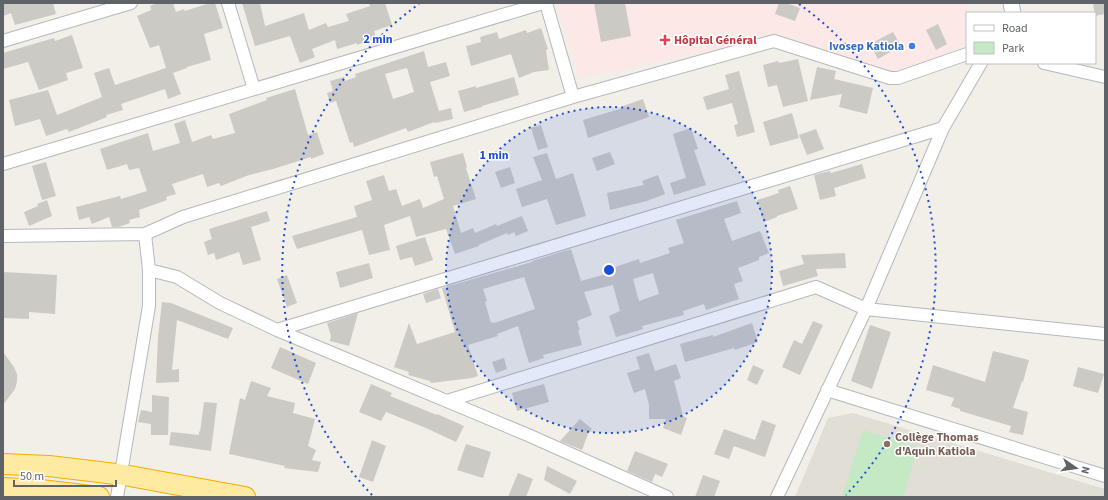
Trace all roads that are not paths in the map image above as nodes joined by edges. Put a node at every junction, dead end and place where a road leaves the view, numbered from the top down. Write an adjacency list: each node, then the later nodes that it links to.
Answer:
1 (130, 3): 5 (street)
2 (228, 3): 10 (street)
3 (543, 3): 10 (street)
4 (546, 3): 11 (street)
5 (3, 42)
6 (966, 54): 11 (street)
7 (980, 64): 12 (street)
8 (1048, 64): 9 (street)
9 (1105, 77)
10 (254, 89): 13 (street)
11 (573, 98): 14 (street)
12 (943, 128): 17 (street); 18 (street)
13 (3, 164)
14 (145, 234): 15 (street); 16 (street)
15 (3, 236)
16 (149, 270): 18 (street); 23 (street)
17 (866, 309): 19 (street); 20 (street); 21 (street)
18 (277, 330): 21 (street)
19 (1105, 334)
20 (827, 390): 24 (street); 30 (street)
21 (447, 401): 29 (street)
22 (3, 464): 23 (highway)
23 (121, 474): 27 (street); 28 (highway)
24 (1105, 476)
25 (3, 488): 26 (highway)
26 (99, 497)
27 (117, 497)
28 (245, 497)
29 (667, 497)
30 (777, 497)

